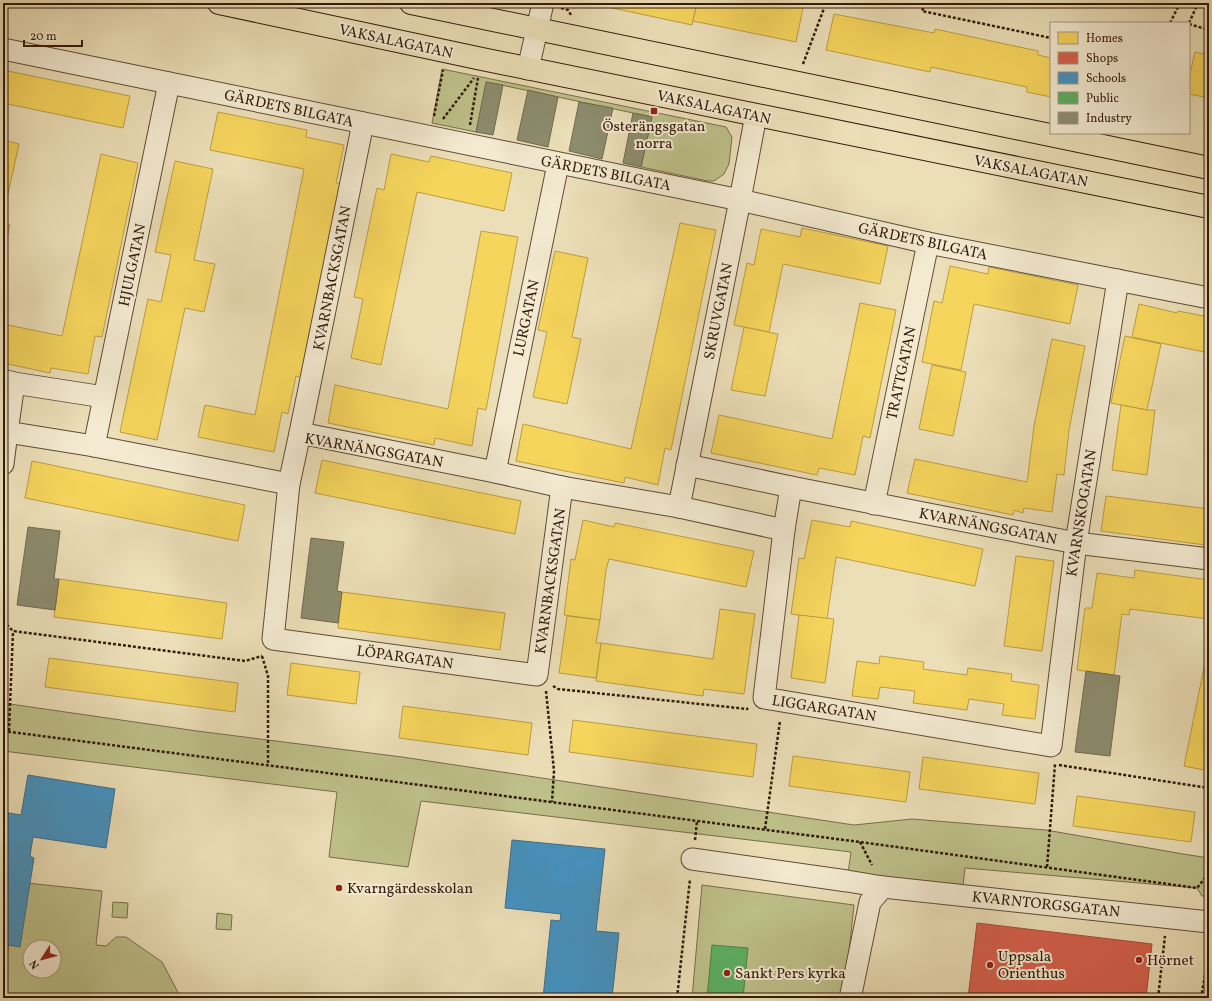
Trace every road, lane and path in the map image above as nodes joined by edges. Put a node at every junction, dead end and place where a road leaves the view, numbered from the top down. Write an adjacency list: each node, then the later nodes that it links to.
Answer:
1 (219, 3): 15 (main road, VAKSALAGATAN)
2 (411, 3): 10 (main road)
3 (543, 3): 10 (street)
4 (925, 3): 12 (path)
5 (1180, 3): 7 (path)
6 (1198, 3): 8 (path)
7 (1170, 22)
8 (1190, 22)
9 (1190, 24): 11 (path)
10 (537, 28): 15 (street); 24 (main road)
11 (1209, 30)
12 (1050, 38)
13 (3, 49): 18 (street, GÄRDETS BILGATA)
14 (444, 64): 21 (path)
15 (528, 68): 19 (main road, VAKSALAGATAN)
16 (479, 71): 22 (path)
17 (475, 77): 21 (path)
18 (169, 83): 20 (street, GÄRDETS BILGATA); 31 (street, HJULGATAN)
19 (756, 115): 25 (street, SKRUVGATAN); 26 (main road, VAKSALAGATAN)
20 (363, 123): 21 (street, GÄRDETS BILGATA); 33 (street, KVARNBACKSGATAN)
21 (430, 137): 22 (street, GÄRDETS BILGATA)
22 (467, 145): 23 (street, GÄRDETS BILGATA)
23 (558, 164): 25 (street, GÄRDETS BILGATA); 37 (street, LURGATAN)
24 (1209, 168)
25 (740, 200): 27 (street, GÄRDETS BILGATA); 36 (street, SKRUVGATAN)
26 (1209, 207)
27 (928, 243): 28 (street, GÄRDETS BILGATA); 41 (street, TRATTGATAN)
28 (1118, 280): 29 (street, GÄRDETS BILGATA); 44 (street, KVARNSKOGATAN)
29 (1209, 298)
30 (9, 381): 31 (street); 32 (street)
31 (104, 398): 34 (street, HJULGATAN)
32 (7, 432): 34 (street); 35 (street)
33 (300, 433): 37 (street, KVARNÄNGSGATAN); 38 (street, KVARNÄNGSGATAN)
34 (94, 446): 38 (street)
35 (3, 464)
36 (687, 465): 40 (street, KVARNÄNGSGATAN); 42 (street, SKRUVGATAN)
37 (495, 472): 39 (street, KVARNÄNGSGATAN)
38 (289, 484): 48 (street)
39 (562, 487): 42 (street, KVARNÄNGSGATAN); 49 (street, KVARNBACKSGATAN)
40 (791, 487): 41 (street, KVARNÄNGSGATAN); 43 (street)
41 (874, 504): 44 (street, KVARNÄNGSGATAN)
42 (679, 507): 43 (street, KVARNÄNGSGATAN)
43 (784, 530): 50 (street, LIGGARGATAN)
44 (1076, 543): 45 (street, KVARNÄNGSGATAN); 53 (street, KVARNSKOGATAN)
45 (1209, 559)
46 (3, 621): 47 (path)
47 (13, 631): 48 (path); 52 (path)
48 (267, 648): 49 (street, LÖPARGATAN); 54 (path)
49 (541, 678): 50 (path); 56 (path)
50 (773, 700): 53 (street, LIGGARGATAN); 58 (path)
51 (3, 731): 52 (path)
52 (9, 731): 54 (path)
53 (1053, 755): 55 (path); 60 (path)
54 (268, 764): 56 (path)
55 (1209, 788)
56 (552, 802): 57 (path)
57 (697, 821): 58 (path); 59 (path)
58 (765, 830): 60 (path)
59 (692, 859): 62 (street, KVARNTORGSGATAN); 67 (path)
60 (1047, 867): 61 (path)
61 (1209, 873)
62 (883, 887): 63 (street, KVARNTORGSGATAN); 66 (street)
63 (1167, 918): 64 (street, KVARNTORGSGATAN); 68 (path)
64 (1209, 922)
65 (1209, 953): 69 (path)
66 (851, 994)
67 (677, 998)
68 (1158, 998)
69 (1201, 998)

